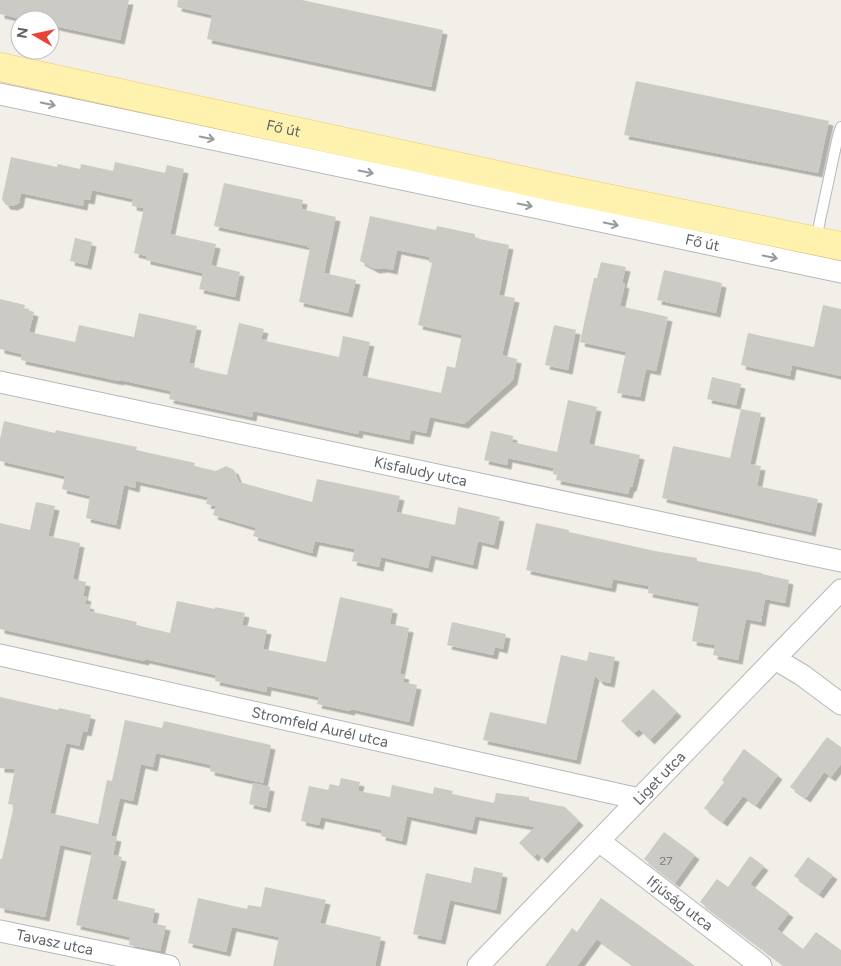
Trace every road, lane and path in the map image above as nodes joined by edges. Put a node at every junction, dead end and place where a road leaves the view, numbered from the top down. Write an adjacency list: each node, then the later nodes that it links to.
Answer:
1 (0, 67): 4 (main road, Fő út)
2 (0, 94): 4 (street, Fő út, one-way to 4)
3 (841, 128): 5 (lane)
4 (565, 201): 5 (main road, Fő út); 6 (street, Fő út, one-way to 6)
5 (828, 243)
6 (841, 272)
7 (0, 382): 8 (street, Kisfaludy utca)
8 (841, 561)
9 (841, 590): 11 (street, Liget utca)
10 (0, 655): 13 (street, Stromfeld Aurél utca)
11 (775, 658): 12 (street); 13 (street, Liget utca)
12 (841, 704)
13 (640, 799): 14 (street, Liget utca)
14 (599, 841): 17 (street, Liget utca); 18 (street, Ifjúság utca)
15 (0, 931): 16 (street, Tavasz utca)
16 (169, 966)
17 (478, 966)
18 (761, 966)

